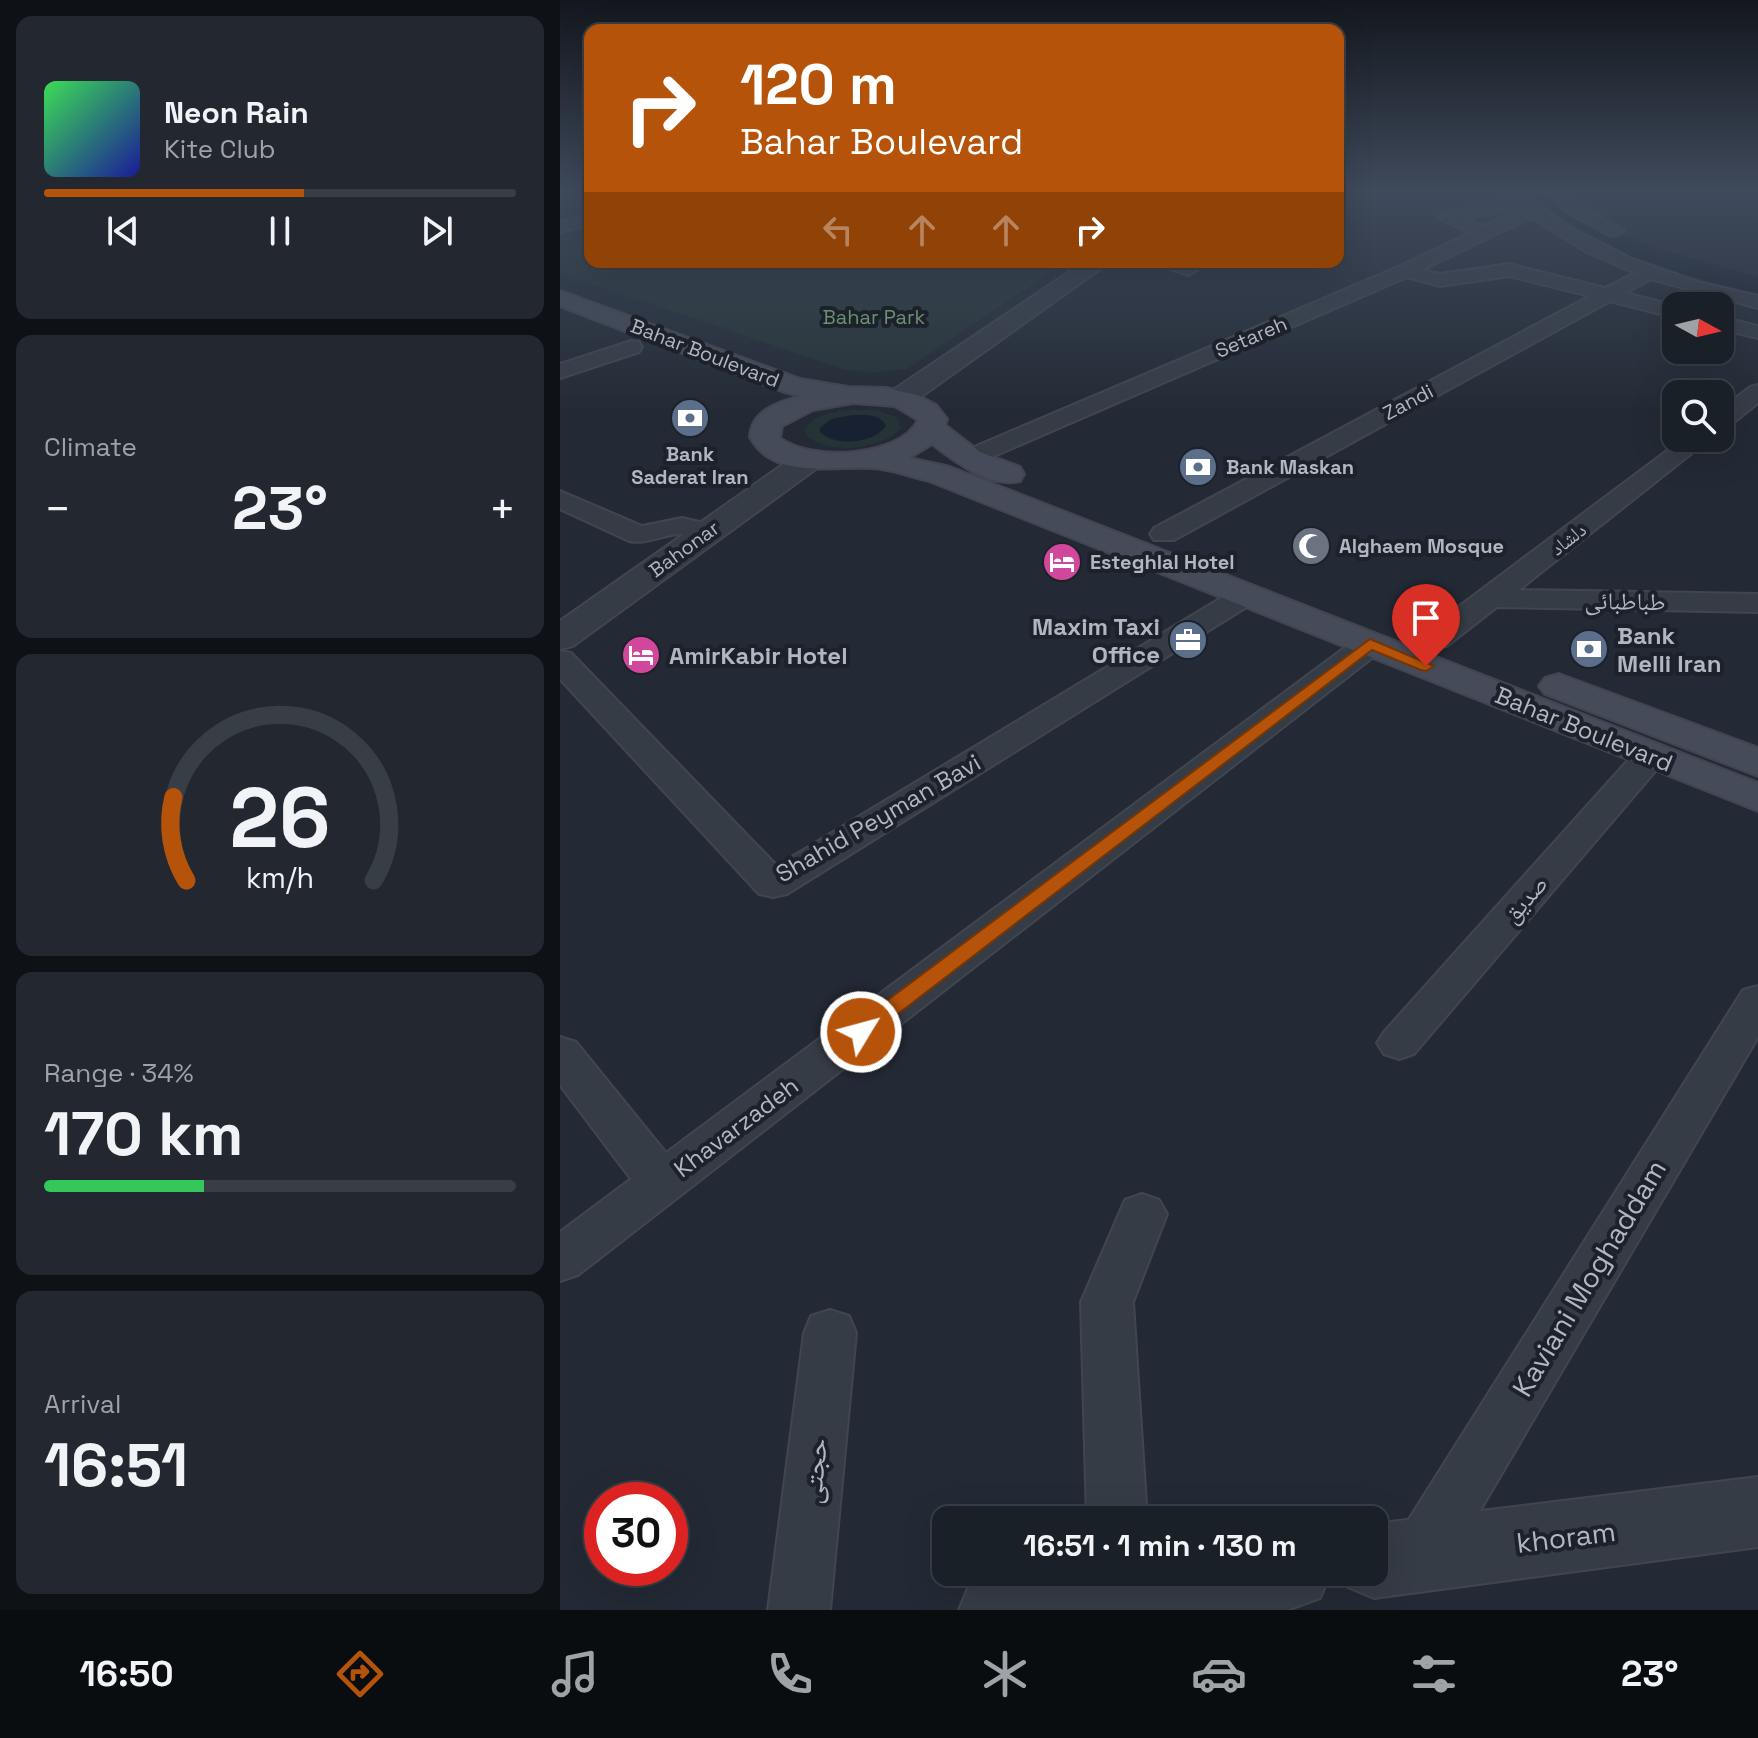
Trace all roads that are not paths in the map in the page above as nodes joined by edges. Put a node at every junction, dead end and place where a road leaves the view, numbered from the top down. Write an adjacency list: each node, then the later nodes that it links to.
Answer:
1 (1417, 265): 6 (street, Setareh)
2 (1638, 265): 7 (street)
3 (1083, 268): 19 (street)
4 (1186, 268): 5 (street)
5 (1189, 269)
6 (1405, 271): 8 (street); 25 (street, Setareh)
7 (1652, 271): 8 (street, Zandi); 10 (street)
8 (1607, 295): 11 (street); 29 (street, Zandi)
9 (560, 298): 18 (main road, Bahar Boulevard)
10 (1758, 302)
11 (1662, 309)
12 (560, 320): 15 (main road, Bahar Boulevard)
13 (1734, 326): 14 (street)
14 (1758, 332)
15 (631, 347): 16 (street); 21 (main road, Bahar Boulevard)
16 (560, 371)
17 (1758, 392): 20 (street)
18 (853, 395): 19 (main road); 21 (main road)
19 (899, 399): 22 (main road, Bahar Boulevard)
20 (1734, 411)
21 (770, 422): 26 (main road, Bahar Boulevard)
22 (931, 429): 24 (main road); 25 (main road, Bahar Boulevard)
23 (1681, 452): 31 (street, دلشاد)
24 (871, 458): 26 (main road); 30 (main road, Bahar Boulevard)
25 (969, 458): 29 (main road, Bahar Boulevard)
26 (809, 460): 28 (street, Bahonar)
27 (560, 499): 28 (street)
28 (707, 532): 33 (street, Bahonar)
29 (1164, 534): 34 (main road, Bahar Boulevard)
30 (1246, 595): 35 (main road, Bahar Boulevard); 36 (street, Shahid Peyman Bavi)
31 (1492, 598): 32 (street, طباطبائی); 34 (street, دلشاد)
32 (1758, 603)
33 (560, 638)
34 (1436, 639): 38 (main road, Bahar Boulevard)
35 (1370, 644): 37 (main road, Bahar Boulevard); 43 (street, Khavarzadeh)
36 (560, 660)
37 (1651, 755): 39 (main road, Bahar Boulevard); 41 (street, صدیق)
38 (1758, 763)
39 (1758, 798)
40 (1758, 1001): 49 (street, Kaviani Moghaddam)
41 (1399, 1043)
42 (560, 1053): 43 (street)
43 (662, 1183): 45 (street, Khavarzadeh)
44 (1142, 1214): 47 (street)
45 (560, 1260)
46 (830, 1333): 51 (street, حجتی)
47 (1116, 1506)
48 (1758, 1512): 49 (street, khoram)
49 (1397, 1558)
50 (1106, 1586): 52 (street)
51 (799, 1610)
52 (997, 1610)

